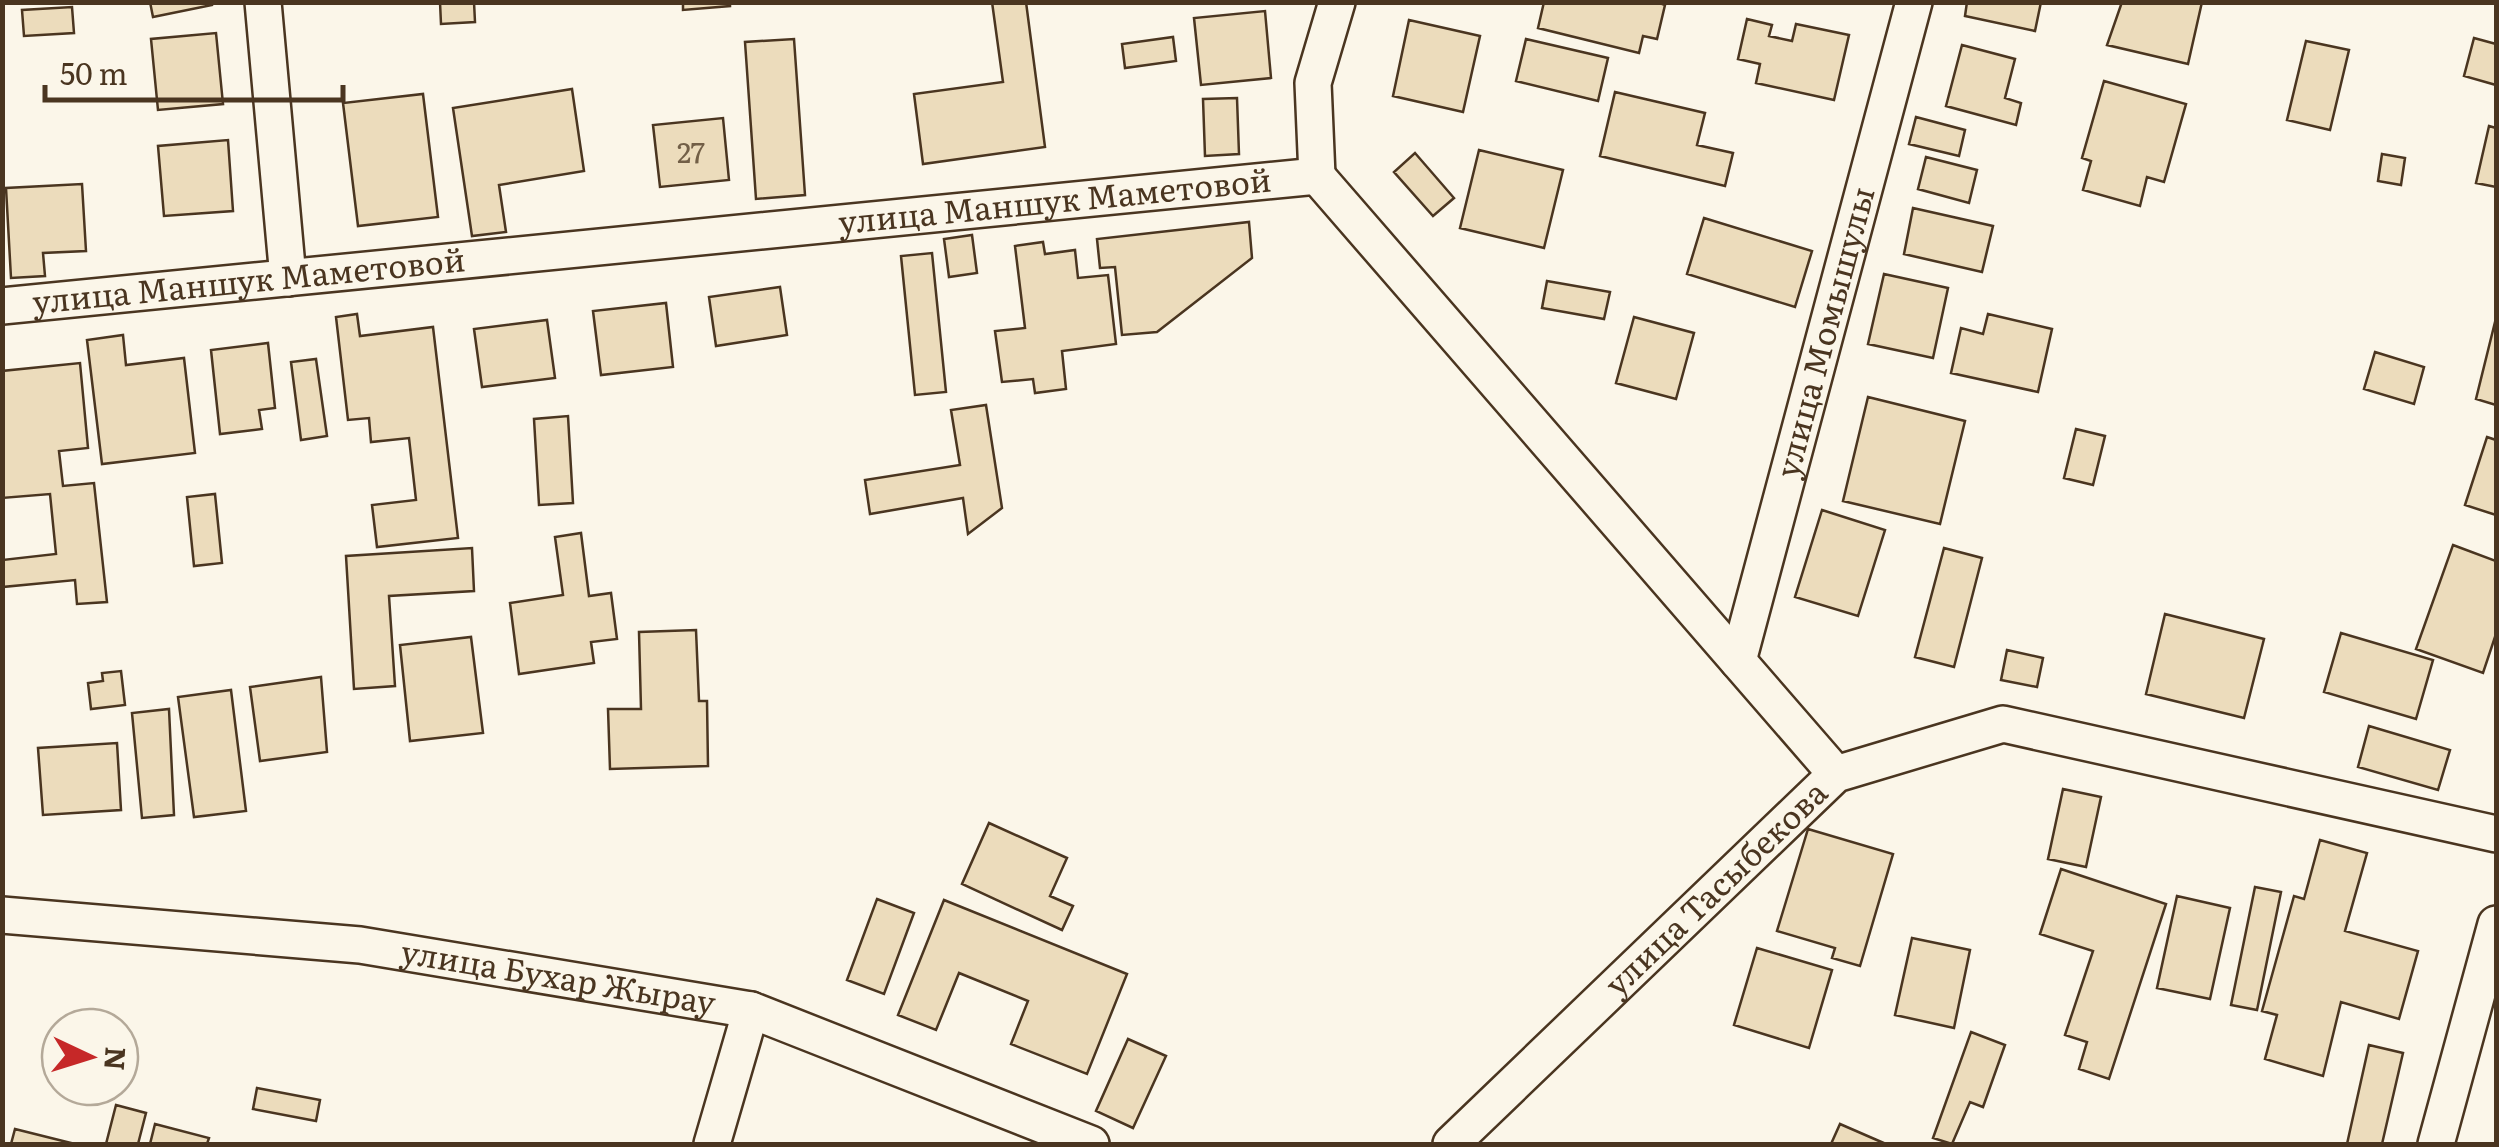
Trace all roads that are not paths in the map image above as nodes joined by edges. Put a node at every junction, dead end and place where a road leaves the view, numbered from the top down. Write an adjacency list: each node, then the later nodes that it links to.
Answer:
1 (263, 2): 5 (street)
2 (1336, 2): 4 (street)
3 (1914, 2): 7 (street, улица Момышулы)
4 (1317, 176): 5 (street, улица Маншук Маметовой); 7 (street, улица Маншук Маметовой)
5 (288, 278): 6 (street, улица Маншук Маметовой)
6 (2, 306)
7 (1738, 661): 8 (street, улица Маншук Маметовой)
8 (1836, 774): 9 (street, улица Тасыбекова); 15 (street, улица Тасыбекова)
9 (2496, 834)
10 (2, 915): 12 (street, улица Бухар Жырау)
11 (2496, 924): 16 (street)
12 (751, 1010): 13 (street); 14 (street, улица Бухар Жырау)
13 (712, 1144)
14 (1091, 1144)
15 (1451, 1144)
16 (2436, 1144)

